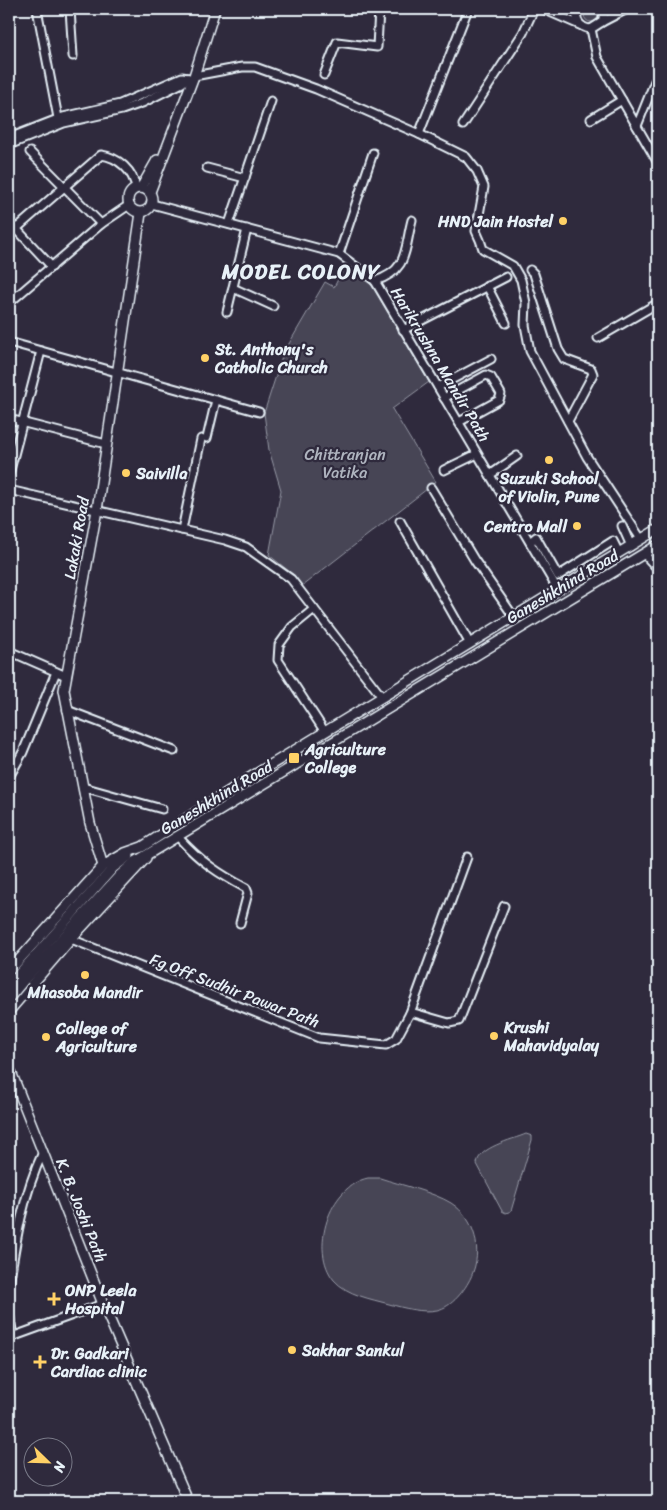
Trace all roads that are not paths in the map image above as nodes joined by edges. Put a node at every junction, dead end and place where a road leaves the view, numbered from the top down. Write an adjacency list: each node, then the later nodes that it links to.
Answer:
1 (38, 9): 20 (street)
2 (70, 9): 14 (street)
3 (213, 9): 16 (main road)
4 (379, 9): 15 (street)
5 (468, 9): 24 (street)
6 (534, 9): 22 (street)
7 (543, 9): 12 (street)
8 (578, 9): 12 (street)
9 (603, 9): 11 (street)
10 (627, 9): 11 (street)
11 (602, 22): 13 (street)
12 (582, 26): 13 (street)
13 (591, 29): 18 (street)
14 (73, 56)
15 (324, 75)
16 (191, 77): 20 (street); 24 (street); 26 (street); 33 (main road)
17 (655, 81): 23 (street)
18 (622, 100): 21 (street); 23 (street)
19 (272, 101): 31 (street)
20 (58, 118): 25 (street)
21 (590, 119)
22 (463, 125)
23 (637, 126): 29 (street)
24 (419, 134): 67 (street)
25 (9, 138)
26 (9, 145)
27 (30, 152): 32 (street)
28 (373, 153): 44 (street)
29 (658, 163)
30 (207, 168): 31 (street)
31 (245, 178): 40 (street)
32 (64, 187): 33 (street); 39 (street); 41 (street)
33 (142, 190): 34 (main road); 35 (main road)
34 (152, 204): 36 (main road); 40 (street, Harikrushna Mandir Path)
35 (129, 205): 36 (main road); 39 (street)
36 (140, 213): 61 (main road, Lakaki Road)
37 (412, 220): 48 (street)
38 (9, 221): 41 (street)
39 (101, 224): 45 (street)
40 (229, 224): 42 (street, Harikrushna Mandir Path)
41 (15, 228): 43 (street); 45 (street)
42 (247, 229): 44 (street, Harikrushna Mandir Path); 50 (street)
43 (9, 235)
44 (339, 254): 48 (street, Harikrushna Mandir Path)
45 (52, 267): 51 (street)
46 (530, 270): 67 (street)
47 (506, 277): 49 (street)
48 (375, 281): 56 (street, Harikrushna Mandir Path)
49 (485, 287): 55 (street); 56 (street)
50 (233, 288): 53 (street); 54 (street)
51 (9, 303)
52 (658, 303): 57 (street)
53 (273, 306)
54 (227, 312)
55 (506, 323)
56 (403, 330): 62 (street, Harikrushna Mandir Path)
57 (598, 338)
58 (9, 342): 59 (street)
59 (41, 351): 61 (street); 68 (street)
60 (490, 359): 62 (street)
61 (116, 372): 64 (street); 70 (main road, Lakaki Road)
62 (438, 387): 63 (street, Harikrushna Mandir Path)
63 (444, 398): 69 (street, Harikrushna Mandir Path); 69 (street)
64 (216, 400): 65 (street); 82 (street)
65 (259, 412)
66 (9, 419): 68 (street)
67 (568, 421): 83 (street)
68 (22, 422): 70 (street); 74 (street)
69 (459, 422): 71 (street, Harikrushna Mandir Path)
70 (106, 444): 78 (main road, Lakaki Road)
71 (477, 454): 73 (street); 75 (street, Harikrushna Mandir Path)
72 (517, 456): 75 (street)
73 (444, 470)
74 (9, 474)
75 (490, 475): 84 (street, Harikrushna Mandir Path)
76 (431, 488): 92 (street)
77 (9, 490): 78 (street)
78 (98, 510): 82 (street); 96 (main road, Lakaki Road)
79 (400, 521): 93 (street)
80 (622, 526): 86 (street)
81 (658, 529): 83 (main road, Ganeshkhind Road)
82 (182, 530): 91 (street)
83 (641, 539): 86 (main road, Ganeshkhind Road)
84 (530, 542): 87 (street); 90 (street, Harikrushna Mandir Path)
85 (658, 545): 88 (main road, Ganeshkhind Road)
86 (631, 546): 87 (main road, Ganeshkhind Road)
87 (619, 553): 90 (main road, Ganeshkhind Road)
88 (644, 554): 89 (street); 104 (main road, Ganeshkhind Road)
89 (658, 569)
90 (558, 590): 92 (main road, Ganeshkhind Road)
91 (314, 609): 97 (street); 99 (street)
92 (514, 617): 93 (main road, Ganeshkhind Road)
93 (470, 644): 97 (main road, Ganeshkhind Road)
94 (9, 651): 95 (street)
95 (56, 672): 96 (street); 101 (street)
96 (66, 676): 98 (main road, Lakaki Road)
97 (382, 697): 99 (main road, Ganeshkhind Road)
98 (67, 710): 100 (street); 102 (main road, Lakaki Road)
99 (325, 732): 105 (main road, Ganeshkhind Road)
100 (174, 751)
101 (9, 777)
102 (83, 787): 103 (street); 108 (main road, Lakaki Road)
103 (162, 808)
104 (179, 838): 106 (main road, Ganeshkhind Road); 110 (street)
105 (142, 847): 108 (main road, Ganeshkhind Road); 112 (main road)
106 (150, 854): 111 (main road, Ganeshkhind Road); 112 (main road)
107 (468, 857): 116 (street, Fg Off Sudhir Pawar Path)
108 (103, 866): 112 (main road, Ganeshkhind Road)
109 (504, 906): 116 (street)
110 (240, 923)
111 (71, 939): 112 (main road, Ganeshkhind Road); 116 (street, Fg Off Sudhir Pawar Path)
112 (18, 977): 113 (main road, bridge); 114 (main road, bridge); 115 (main road, Ganeshkhind Road)
113 (9, 985)
114 (9, 998)
115 (9, 1011)
116 (410, 1013)
117 (9, 1067): 118 (main road, K. B. Joshi Path)
118 (43, 1152): 119 (street); 120 (main road, K. B. Joshi Path)
119 (9, 1285)
120 (103, 1304): 122 (street); 123 (main road, K. B. Joshi Path)
121 (9, 1313): 122 (street)
122 (11, 1337)
123 (188, 1501)

